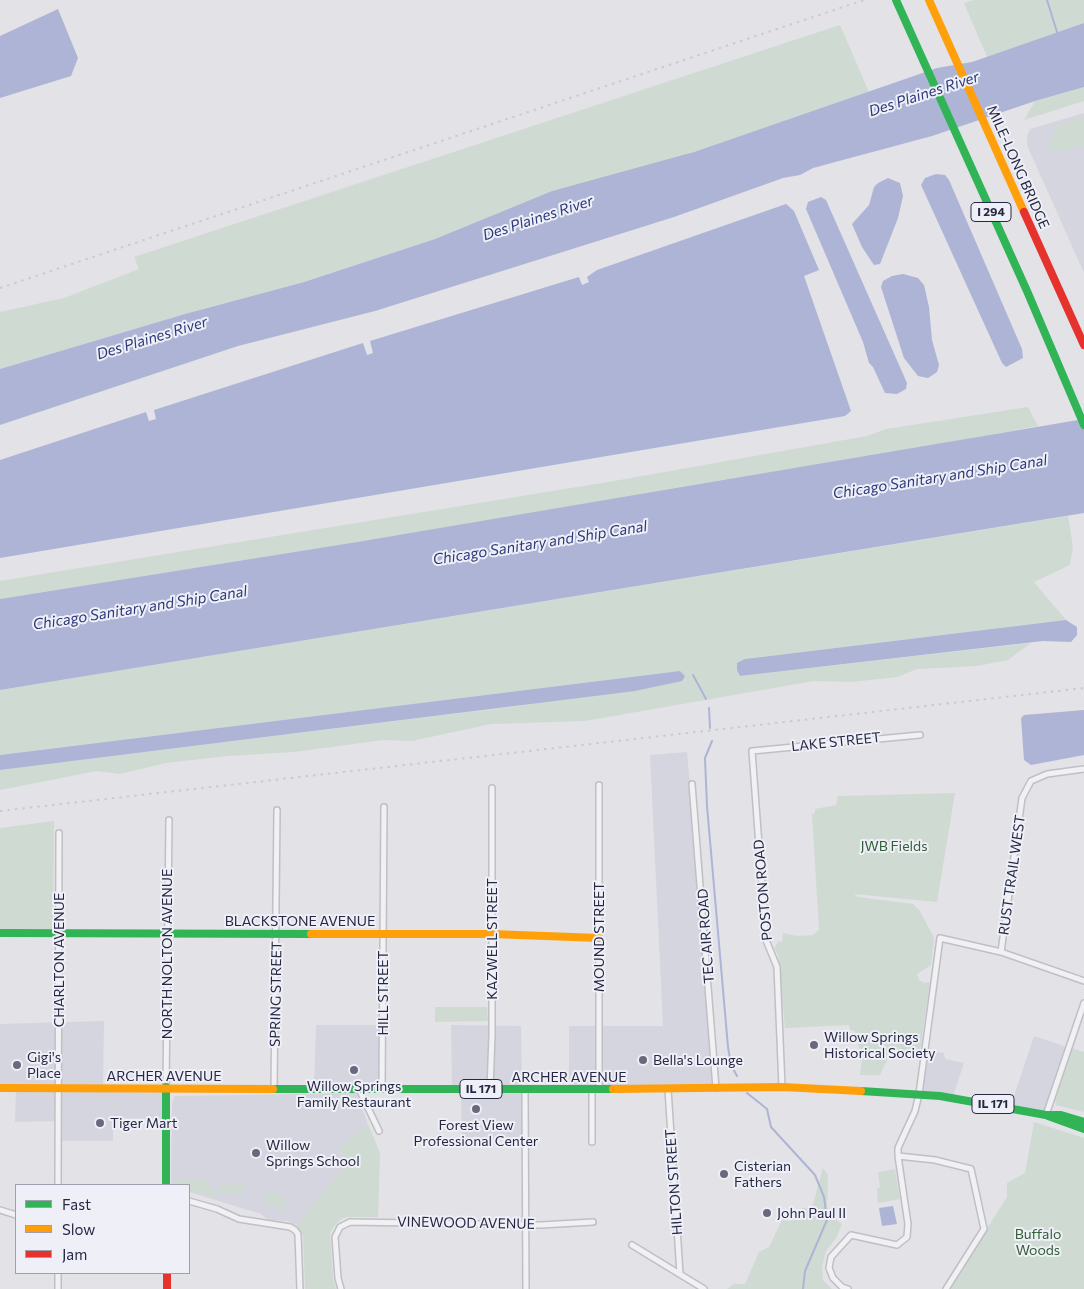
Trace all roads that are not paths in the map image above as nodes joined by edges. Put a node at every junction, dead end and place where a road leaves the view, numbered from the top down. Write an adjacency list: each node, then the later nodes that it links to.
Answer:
1 (896, 0): 4 (main road, I 294)
2 (929, 0): 3 (main road, MILE-LONG BRIDGE / I 294)
3 (1084, 345)
4 (1084, 425)
5 (920, 735): 6 (street, LAKE STREET)
6 (752, 751): 26 (street, POSTON ROAD)
7 (1084, 769): 22 (street, RUST TRAIL WEST)
8 (692, 784): 35 (street, TEC AIR ROAD)
9 (599, 785): 21 (street, MOUND STREET)
10 (492, 788): 20 (street, KAZWELL STREET)
11 (384, 808): 19 (street, HILL STREET)
12 (277, 810): 17 (street, SPRING STREET)
13 (168, 820): 18 (street, NORTH NOLTON AVENUE)
14 (59, 833): 16 (street, CHARLTON AVENUE)
15 (0, 933): 16 (main road, BLACKSTONE AVENUE)
16 (58, 933): 18 (main road, BLACKSTONE AVENUE); 28 (street, CHARLTON AVENUE)
17 (277, 933): 18 (main road, BLACKSTONE AVENUE); 19 (main road, BLACKSTONE AVENUE); 31 (street, SPRING STREET)
18 (167, 934): 25 (street, NORTH NOLTON AVENUE)
19 (384, 934): 20 (main road, BLACKSTONE AVENUE); 30 (street, HILL STREET)
20 (491, 934): 21 (main road, BLACKSTONE AVENUE); 32 (street, KAZWELL STREET)
21 (599, 938): 33 (street, MOUND STREET)
22 (1001, 952): 23 (street); 37 (street)
23 (1084, 981)
24 (1084, 1003): 38 (street)
25 (166, 1087): 28 (main road, ARCHER AVENUE / IL 171); 31 (main road, ARCHER AVENUE / IL 171); 45 (main road)
26 (782, 1087): 35 (main road, ARCHER AVENUE / IL 171); 37 (main road, ARCHER AVENUE / IL 171)
27 (0, 1088): 28 (main road, ARCHER AVENUE / IL 171)
28 (58, 1088): 44 (street, CHARLTON AVENUE)
29 (359, 1088): 30 (main road, ARCHER AVENUE / IL 171); 31 (main road, ARCHER AVENUE / IL 171); 41 (street)
30 (382, 1088): 32 (main road, ARCHER AVENUE / IL 171)
31 (274, 1089)
32 (490, 1089): 36 (main road, ARCHER AVENUE / IL 171)
33 (595, 1089): 34 (main road, ARCHER AVENUE / IL 171); 36 (main road, ARCHER AVENUE / IL 171); 42 (street, MOUND STREET)
34 (668, 1089): 35 (main road, ARCHER AVENUE / IL 171); 54 (street, HILTON STREET)
35 (716, 1089)
36 (525, 1090): 50 (street)
37 (919, 1094): 38 (main road, ARCHER AVENUE / IL 171); 43 (street)
38 (1046, 1114): 39 (main road, ARCHER AVENUE / IL 171); 40 (main road, ARCHER AVENUE / IL 171)
39 (1084, 1122)
40 (1084, 1129)
41 (379, 1131)
42 (592, 1142)
43 (898, 1156): 61 (street); 62 (street)
44 (58, 1184)
45 (166, 1184)
46 (190, 1201): 57 (street)
47 (0, 1210): 48 (street)
48 (15, 1215)
49 (593, 1222): 50 (street, VINEWOOD AVENUE)
50 (526, 1223): 58 (street, VINEWOOD AVENUE); 59 (street)
51 (632, 1245): 54 (street)
52 (58, 1274): 55 (street)
53 (167, 1274): 56 (main road)
54 (680, 1274): 60 (street)
55 (58, 1289)
56 (168, 1289)
57 (300, 1289)
58 (340, 1289)
59 (526, 1289)
60 (704, 1289)
61 (848, 1289)
62 (946, 1289)

